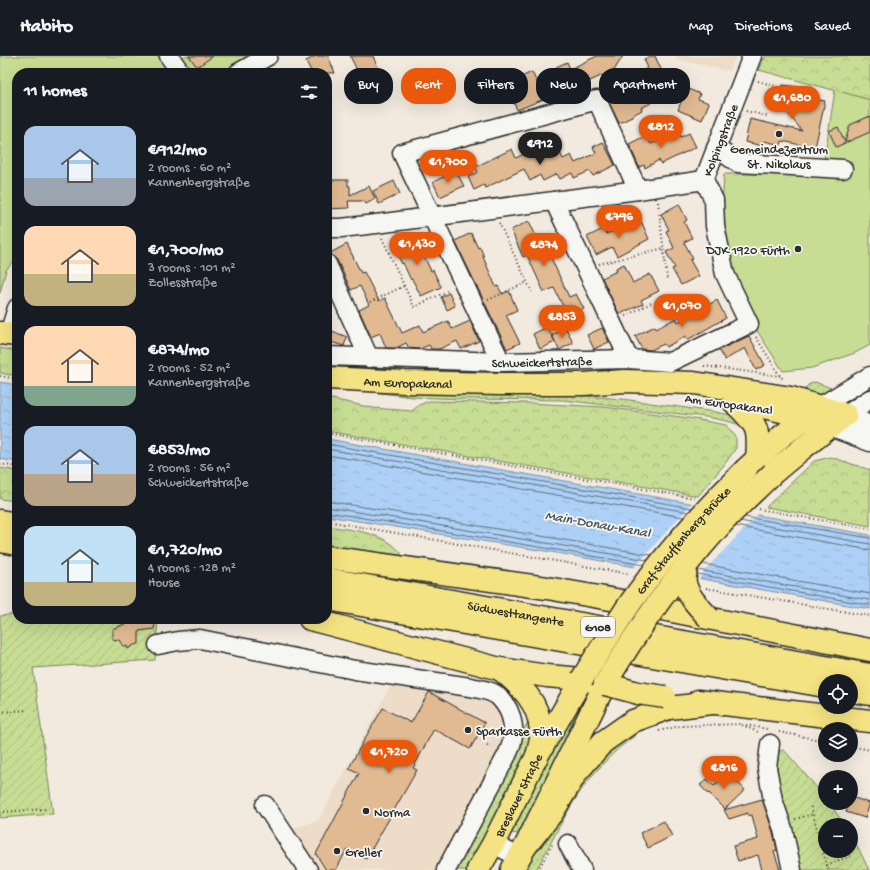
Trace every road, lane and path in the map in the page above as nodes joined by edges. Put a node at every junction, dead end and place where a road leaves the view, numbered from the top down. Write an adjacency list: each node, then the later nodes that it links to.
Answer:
1 (169, 56): 4 (street)
2 (268, 56): 5 (street)
3 (752, 56): 6 (street, Kolpingstraße)
4 (177, 68)
5 (247, 68)
6 (732, 108): 7 (path); 8 (street, Kolpingstraße)
7 (767, 116)
8 (716, 148): 9 (street); 10 (street, Kolpingstraße)
9 (843, 169)
10 (704, 180): 11 (street); 31 (street, Kolpingstraße)
11 (656, 187): 12 (street); 18 (path)
12 (638, 190): 13 (street); 15 (street)
13 (554, 201): 14 (street); 19 (street)
14 (493, 209): 15 (street); 22 (path)
15 (432, 217): 16 (street); 23 (street)
16 (376, 224): 17 (street); 24 (path)
17 (332, 228)
18 (664, 248): 19 (path); 21 (path)
19 (585, 268): 29 (street)
20 (332, 275): 34 (street)
21 (667, 279)
22 (527, 282): 25 (path); 28 (path)
23 (464, 283): 24 (path); 28 (street)
24 (404, 286): 26 (path)
25 (532, 292)
26 (370, 302)
27 (653, 302): 29 (path)
28 (475, 306): 36 (street)
29 (612, 322): 35 (street)
30 (12, 324): 32 (street)
31 (749, 324): 35 (street, Schweickertstraße); 39 (path)
32 (9, 334)
33 (332, 356): 34 (street, Schweickertstraße)
34 (369, 358): 36 (street, Schweickertstraße)
35 (629, 360): 36 (street, Schweickertstraße)
36 (501, 362)
37 (698, 366): 39 (path)
38 (0, 376): 41 (path)
39 (780, 376): 43 (path)
40 (870, 376): 47 (street)
41 (12, 378)
42 (332, 378): 44 (main road, Am Europakanal)
43 (786, 381)
44 (584, 384): 46 (main road, Am Europakanal); 47 (main road, Am Europakanal)
45 (870, 399): 48 (street)
46 (734, 402): 47 (main road, Am Europakanal); 53 (main road)
47 (813, 412): 48 (main road, Am Europakanal); 53 (main road, Graf-Stauffenberg-Brücke)
48 (838, 421): 49 (street, Am Europakanal); 51 (street, Am Europakanal); 64 (main road, Graf-Stauffenberg-Brücke, bridge)
49 (870, 424)
50 (332, 433): 55 (path)
51 (870, 442)
52 (0, 464): 54 (path)
53 (751, 464): 69 (main road, Graf-Stauffenberg-Brücke, bridge)
54 (12, 466)
55 (699, 499)
56 (753, 508): 60 (path)
57 (0, 521): 59 (main road)
58 (332, 522): 65 (path)
59 (12, 523)
60 (870, 529)
61 (0, 541): 62 (main road)
62 (12, 543)
63 (332, 558): 69 (main road)
64 (686, 566): 70 (main road, Graf-Stauffenberg-Brücke, bridge); 72 (main road, bridge)
65 (637, 576)
66 (332, 580): 77 (main road, Südwesttangente / G108)
67 (699, 586): 71 (path)
68 (332, 600): 79 (main road, Südwesttangente / G108)
69 (630, 603): 70 (main road); 78 (main road, Graf-Stauffenberg-Brücke, bridge)
70 (654, 608): 72 (main road); 80 (main road, Graf-Stauffenberg-Brücke, bridge)
71 (870, 616)
72 (709, 618): 75 (main road)
73 (329, 624): 76 (main road)
74 (158, 646): 106 (street)
75 (870, 650)
76 (500, 669): 78 (main road); 93 (main road)
77 (870, 675)
78 (582, 679): 80 (main road); 93 (main road, Breslauer Straße)
79 (818, 685)
80 (603, 687): 83 (main road, bridge); 102 (main road)
81 (858, 692): 82 (main road)
82 (870, 694)
83 (712, 703): 86 (main road); 102 (main road)
84 (26, 710): 85 (path)
85 (0, 712)
86 (870, 721)
87 (740, 724): 88 (path); 89 (path); 89 (path)
88 (653, 732)
89 (773, 735): 90 (path); 99 (street)
90 (818, 740)
91 (858, 747): 92 (path)
92 (870, 750)
93 (537, 756): 101 (main road, Breslauer Straße)
94 (265, 805): 105 (street)
95 (811, 807): 98 (path)
96 (46, 809): 97 (path)
97 (0, 812)
98 (813, 814): 99 (path); 104 (path)
99 (781, 822): 110 (street)
100 (562, 842): 108 (path); 109 (street)
101 (493, 844): 102 (street); 107 (main road, Breslauer Straße)
102 (518, 858)
103 (844, 858): 104 (path)
104 (827, 865): 111 (path)
105 (308, 870)
106 (446, 870)
107 (478, 870)
108 (538, 870)
109 (582, 870)
110 (792, 870)
111 (828, 870)

